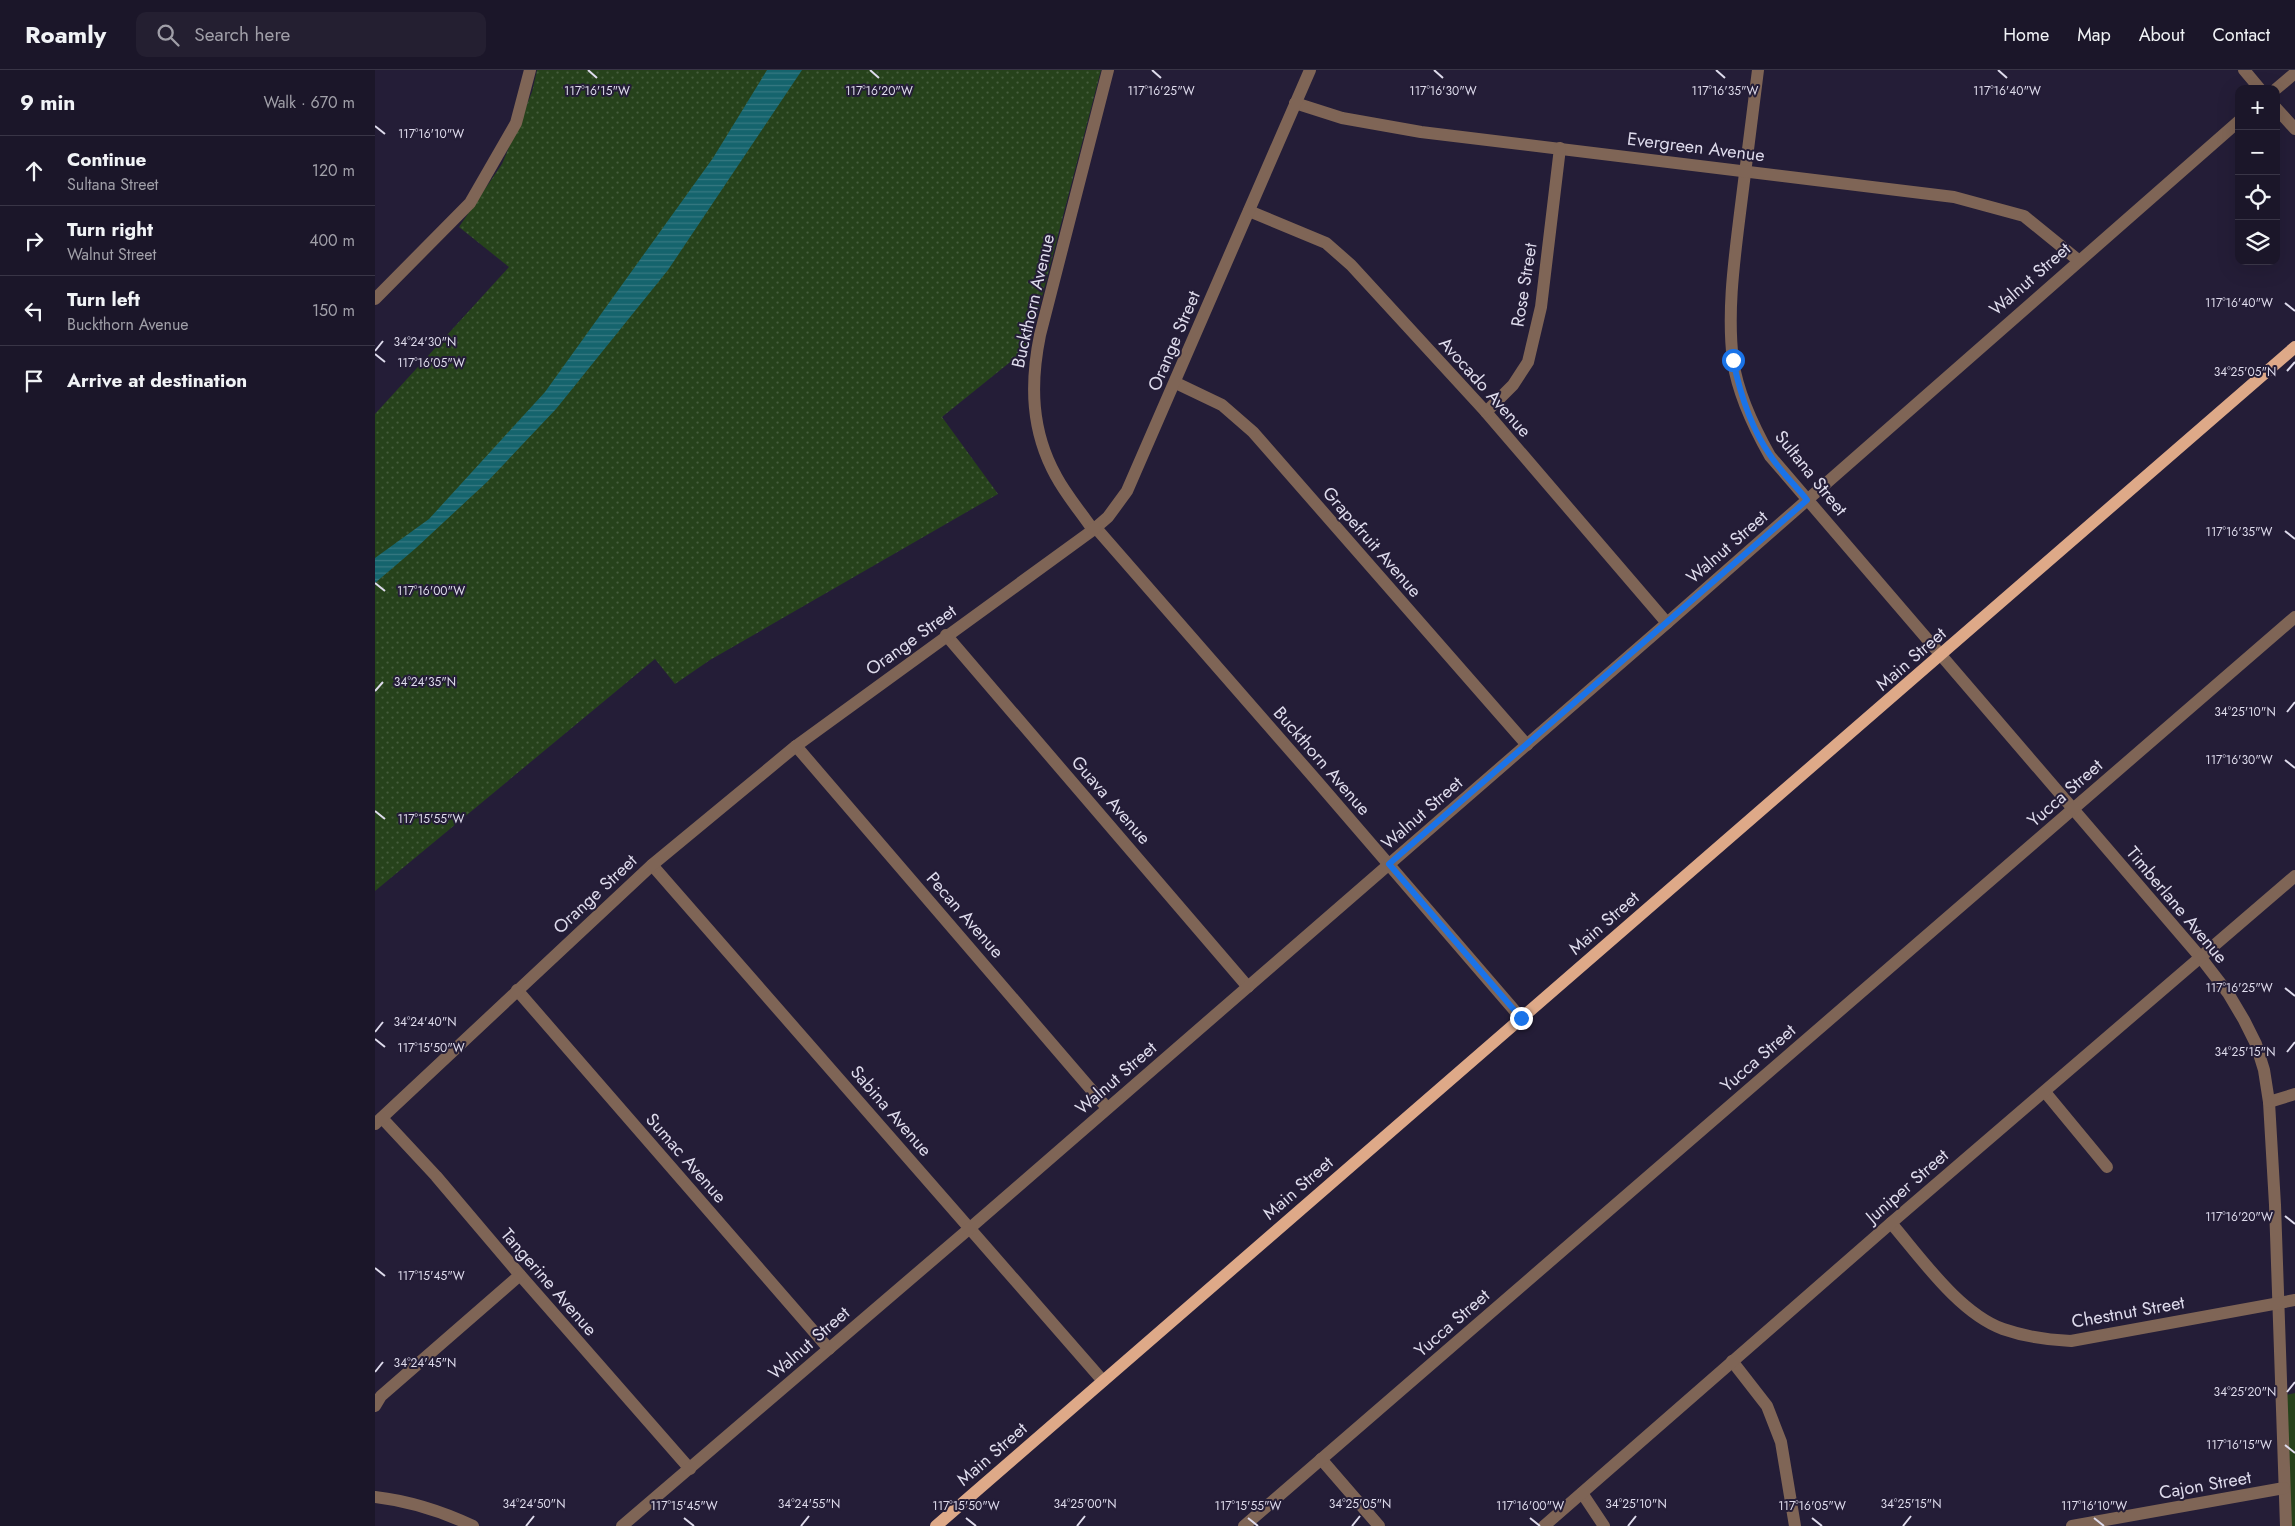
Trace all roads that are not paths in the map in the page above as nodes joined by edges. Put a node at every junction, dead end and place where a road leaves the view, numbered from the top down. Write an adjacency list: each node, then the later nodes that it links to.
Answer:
1 (530, 70): 17 (street)
2 (1108, 70): 22 (street, Buckthorn Avenue)
3 (1310, 70): 9 (street, Orange Street)
4 (1758, 70): 14 (street, Sultana Street)
5 (2244, 70): 7 (street)
6 (2295, 73): 8 (street)
7 (2257, 85)
8 (2280, 86)
9 (1295, 103): 13 (street, Evergreen Avenue); 15 (street, Orange Street)
10 (2280, 112): 12 (street)
11 (2235, 123): 16 (street, Walnut Street)
12 (2295, 129)
13 (1560, 148): 14 (street, Evergreen Avenue); 20 (street, Rose Street)
14 (1745, 170): 16 (street, Evergreen Avenue); 21 (street, Sultana Street)
15 (1249, 211): 19 (street, Orange Street); 20 (street, Avocado Avenue)
16 (2078, 260): 21 (street, Walnut Street)
17 (375, 298)
18 (2295, 347): 26 (main road, Main Street)
19 (1176, 383): 22 (street, Orange Street); 27 (street, Grapefruit Avenue)
20 (1486, 412): 24 (street, Avocado Avenue)
21 (1807, 500): 24 (street, Walnut Street); 26 (street, Sultana Street)
22 (1094, 529): 25 (street, Orange Street); 30 (street, Buckthorn Avenue)
23 (2295, 617): 29 (street, Yucca Street)
24 (1667, 623): 27 (street, Walnut Street)
25 (947, 635): 28 (street, Orange Street); 34 (street, Guava Avenue)
26 (1941, 656): 29 (street, Timberlane Avenue); 36 (main road, Main Street)
27 (1527, 745): 30 (street, Walnut Street)
28 (796, 746): 31 (street, Orange Street); 40 (street, Pecan Avenue)
29 (2073, 809): 33 (street, Timberlane Avenue); 52 (street, Yucca Street)
30 (1389, 864): 34 (street, Walnut Street); 36 (street, Buckthorn Avenue)
31 (652, 865): 35 (street, Orange Street); 44 (street, Sabina Avenue)
32 (2295, 876): 33 (street, Juniper Street)
33 (2201, 958): 37 (street, Juniper Street); 39 (street, Timberlane Avenue)
34 (1248, 987): 40 (street, Walnut Street)
35 (517, 990): 41 (street, Orange Street); 48 (street, Sumac Avenue)
36 (1521, 1018): 50 (main road, Main Street)
37 (2045, 1092): 42 (street); 43 (street, Juniper Street)
38 (2295, 1094): 39 (street)
39 (2269, 1102): 47 (street, Timberlane Avenue)
40 (1107, 1108): 44 (street, Walnut Street)
41 (378, 1121): 45 (street, Tangerine Avenue)
42 (2107, 1167)
43 (1891, 1223): 47 (street, Chestnut Street); 49 (street, Juniper Street)
44 (971, 1228): 48 (street, Walnut Street); 50 (street, Sabina Avenue)
45 (520, 1275): 51 (street); 53 (street, Tangerine Avenue)
46 (2295, 1300): 47 (street, Chestnut Street)
47 (2278, 1303): 54 (street, Timberlane Avenue)
48 (829, 1349): 53 (street, Walnut Street)
49 (1732, 1361): 55 (street, Juniper Street); 64 (street)
50 (1103, 1381): 59 (main road, Main Street)
51 (375, 1406)
52 (1321, 1459): 60 (street, Yucca Street); 61 (street)
53 (690, 1469): 58 (street, Walnut Street)
54 (2285, 1488): 65 (street, Cajon Street); 66 (street, Timberlane Avenue)
55 (1582, 1493): 62 (street, Juniper Street); 63 (street)
56 (375, 1497): 57 (street)
57 (473, 1526)
58 (623, 1526)
59 (935, 1526)
60 (1244, 1526)
61 (1379, 1526)
62 (1543, 1526)
63 (1604, 1526)
64 (1795, 1526)
65 (2072, 1526)
66 (2286, 1526)

